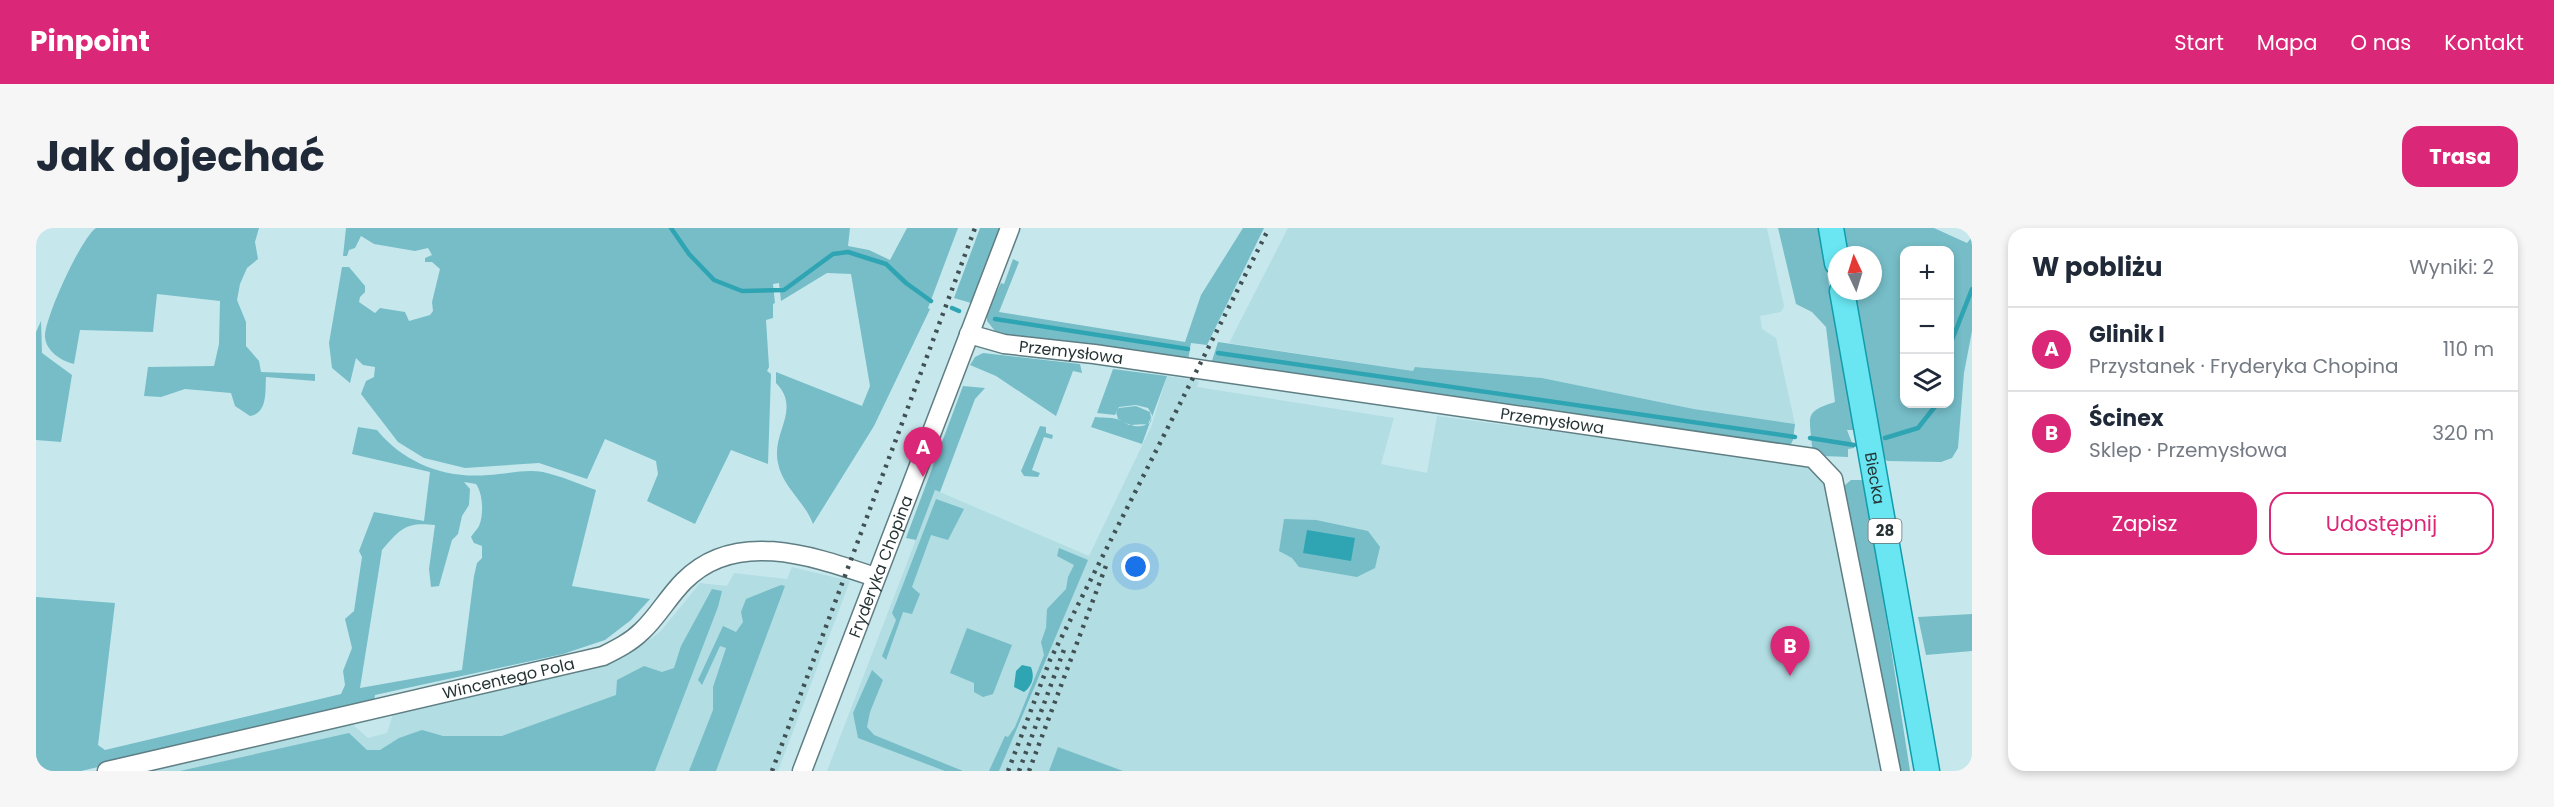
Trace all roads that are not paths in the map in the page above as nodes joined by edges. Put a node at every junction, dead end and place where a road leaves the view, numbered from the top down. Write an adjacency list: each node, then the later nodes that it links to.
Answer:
1 (1010, 228): 5 (street, Fryderyka Chopina)
2 (1831, 228): 3 (main road)
3 (1834, 246)
4 (1844, 300): 10 (main road, Biecka / 28)
5 (969, 334): 6 (street, Fryderyka Chopina); 9 (street, Przemysłowa)
6 (875, 577): 7 (street, Wincentego Pola); 8 (street, Fryderyka Chopina)
7 (107, 771)
8 (802, 771)
9 (1891, 771)
10 (1927, 771)

